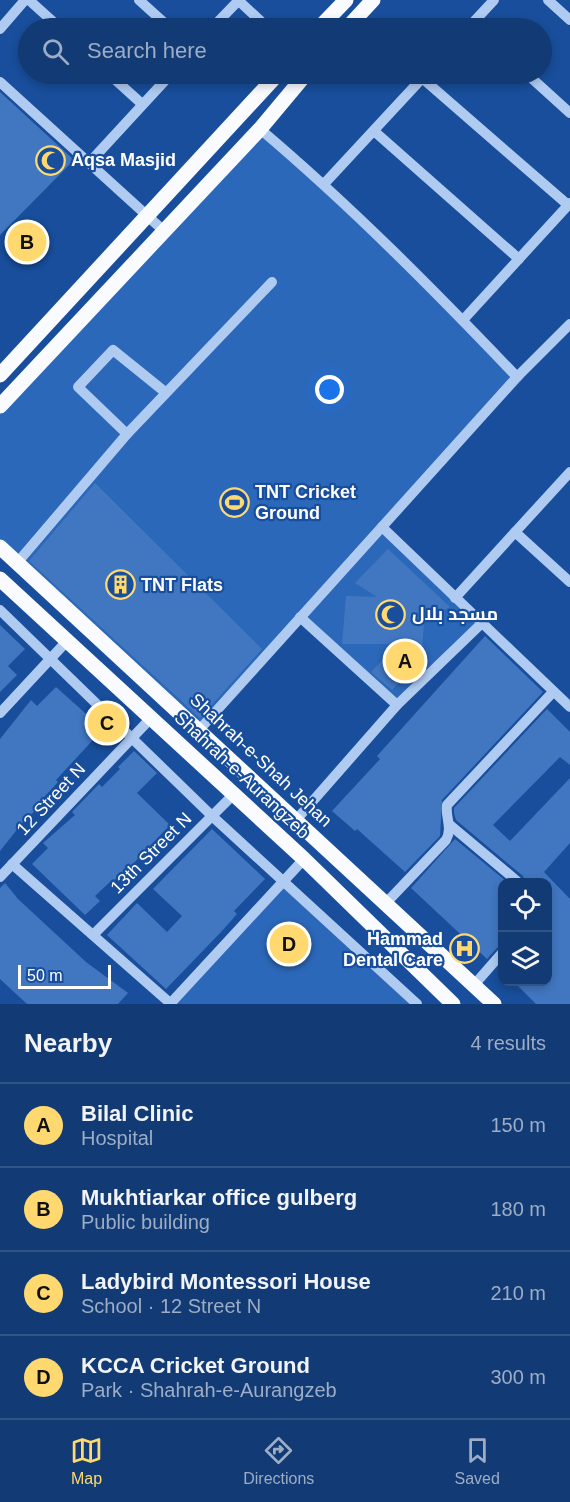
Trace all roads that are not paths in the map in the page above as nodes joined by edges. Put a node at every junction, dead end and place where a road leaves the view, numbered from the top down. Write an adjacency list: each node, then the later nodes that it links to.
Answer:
1 (27, 0): 8 (street); 16 (street)
2 (139, 0): 9 (street)
3 (238, 0): 10 (street); 11 (street)
4 (345, 0): 12 (main road)
5 (373, 0): 13 (main road)
6 (494, 0): 14 (street)
7 (548, 0): 15 (street)
8 (48, 18)
9 (159, 18)
10 (221, 18)
11 (257, 18)
12 (328, 18)
13 (356, 18)
14 (480, 18)
15 (570, 20)
16 (0, 29)
17 (0, 82): 29 (street)
18 (120, 84): 25 (street)
19 (161, 84): 25 (street)
20 (269, 84): 32 (main road)
21 (298, 84): 27 (main road)
22 (417, 84): 28 (street)
23 (433, 84): 31 (street)
24 (539, 84): 26 (street)
25 (142, 104): 29 (street)
26 (570, 113)
27 (260, 129): 30 (street); 33 (main road)
28 (374, 130): 30 (street); 34 (street)
29 (89, 163): 32 (street)
30 (324, 184): 36 (street)
31 (569, 204): 34 (street)
32 (147, 216): 33 (street); 38 (main road)
33 (164, 231): 41 (main road)
34 (519, 259): 36 (street)
35 (272, 282): 40 (street)
36 (463, 320): 39 (street)
37 (570, 324): 39 (street)
38 (0, 375)
39 (517, 377): 44 (street)
40 (165, 392): 42 (street); 42 (street)
41 (0, 406)
42 (127, 434): 47 (street)
43 (570, 472): 45 (street)
44 (382, 527): 50 (street); 52 (street)
45 (515, 532): 49 (street); 50 (street)
46 (0, 547): 47 (main road, Shahrah-e-Shah Jehan)
47 (17, 563): 61 (main road, Shahrah-e-Shah Jehan)
48 (0, 579): 54 (main road, Shahrah-e-Aurangzeb)
49 (570, 582)
50 (455, 598): 53 (street)
51 (0, 610): 55 (street)
52 (300, 617): 57 (street); 61 (street)
53 (481, 624): 56 (street); 57 (street)
54 (67, 641): 55 (street); 60 (main road, Shahrah-e-Aurangzeb)
55 (49, 660): 59 (street); 62 (street)
56 (553, 692): 58 (street); 66 (street)
57 (397, 705): 65 (street)
58 (570, 707)
59 (0, 713)
60 (151, 718): 62 (street, 12 Street N); 63 (main road, Shahrah-e-Aurangzeb)
61 (200, 729): 65 (main road, Shahrah-e-Shah Jehan)
62 (133, 736): 64 (street); 68 (street, 12 Street N)
63 (233, 795): 64 (street, 13th Street N); 67 (main road, Shahrah-e-Aurangzeb)
64 (212, 816): 71 (street); 73 (street, 13th Street N)
65 (297, 819): 72 (main road, Shahrah-e-Shah Jehan)
66 (450, 825): 70 (street); 72 (street)
67 (304, 859): 71 (street); 78 (main road, Shahrah-e-Aurangzeb)
68 (12, 864): 69 (street, 12 Street N); 73 (street)
69 (0, 877)
70 (513, 878)
71 (283, 882): 76 (street); 77 (street)
72 (386, 903): 75 (main road, Shahrah-e-Shah Jehan)
73 (93, 935): 76 (street)
74 (498, 958): 75 (street)
75 (474, 985): 79 (main road, Shahrah-e-Shah Jehan)
76 (170, 1004)
77 (417, 1004)
78 (453, 1004)
79 (494, 1004)

